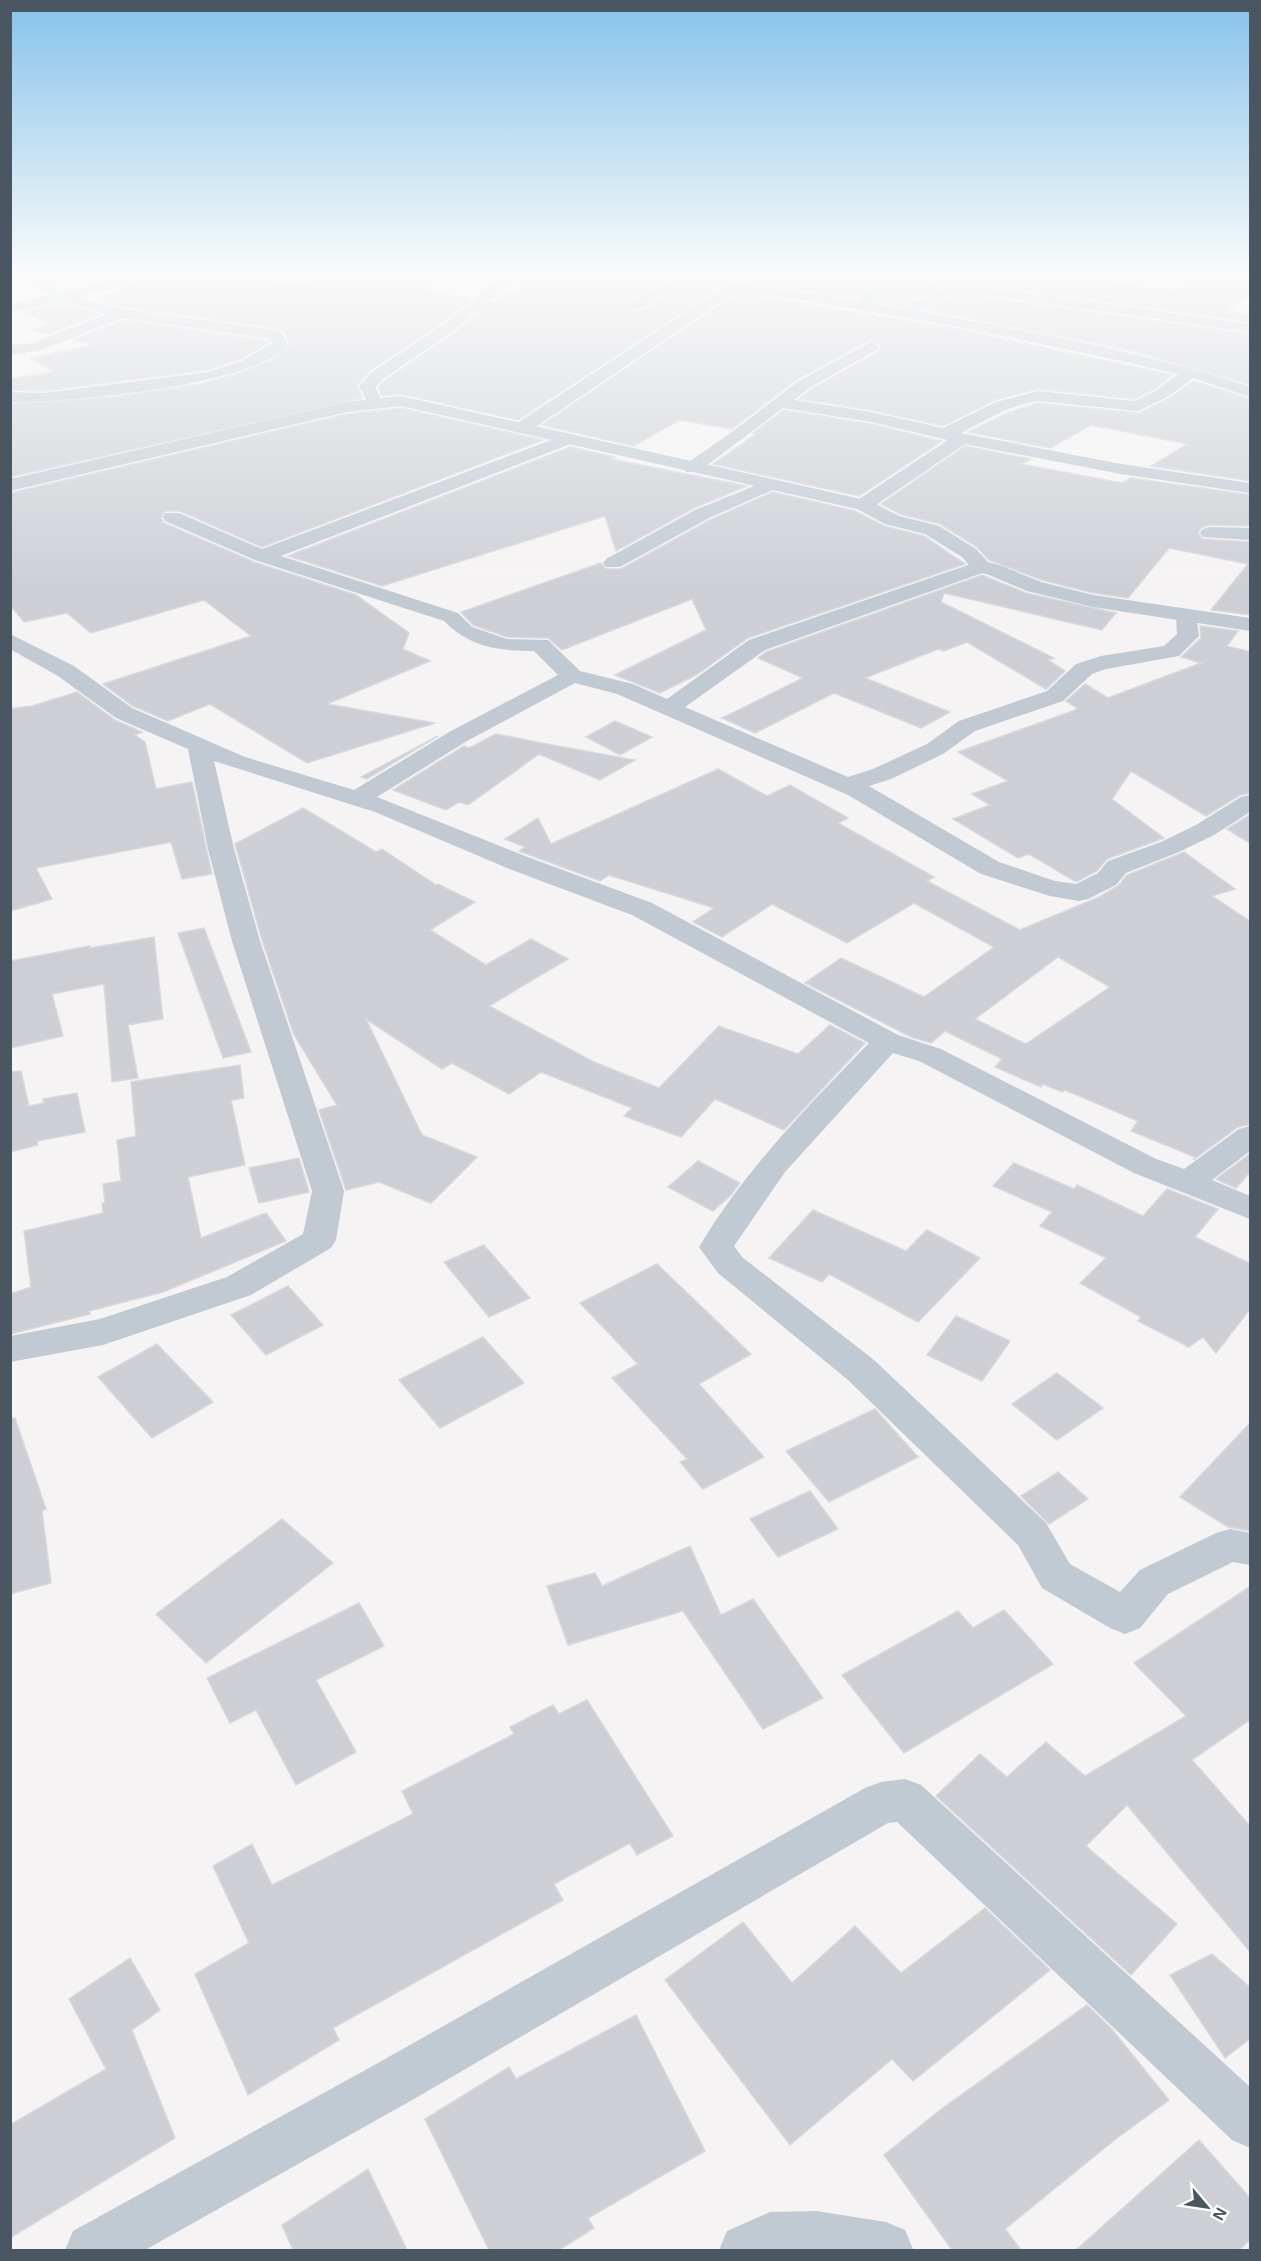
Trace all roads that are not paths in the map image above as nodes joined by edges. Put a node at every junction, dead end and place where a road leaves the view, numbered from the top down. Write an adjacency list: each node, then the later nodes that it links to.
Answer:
1 (183, 380): 8 (street)
2 (373, 380): 9 (street)
3 (595, 380): 11 (street)
4 (813, 380): 10 (street)
5 (1181, 380): 12 (street)
6 (1213, 380): 7 (street)
7 (1244, 390)
8 (10, 397)
9 (375, 402): 11 (street); 15 (street)
10 (780, 403): 12 (street); 14 (street)
11 (522, 428): 13 (street)
12 (953, 436): 17 (street); 18 (street)
13 (567, 439): 14 (street); 22 (street)
14 (692, 468): 16 (street)
15 (10, 485)
16 (769, 485): 18 (street); 23 (street)
17 (1251, 488)
18 (863, 506): 24 (street)
19 (172, 517): 22 (street)
20 (1210, 533): 21 (street)
21 (1251, 534)
22 (262, 556): 28 (street)
23 (613, 563)
24 (981, 567): 25 (street); 29 (street)
25 (1186, 616): 26 (street); 31 (street)
26 (1251, 625)
27 (10, 640): 30 (street)
28 (572, 676): 29 (street); 32 (street)
29 (669, 708): 31 (street)
30 (200, 746): 32 (street); 38 (street)
31 (846, 786): 33 (street)
32 (357, 799): 34 (street)
33 (1251, 802)
34 (888, 1041): 36 (street); 39 (street)
35 (1251, 1136): 36 (street)
36 (1187, 1183): 37 (street)
37 (1251, 1208)
38 (10, 1349)
39 (1251, 1549)
40 (1251, 2122): 42 (street)
41 (886, 2249): 43 (street)
42 (92, 2250)
43 (746, 2250)

